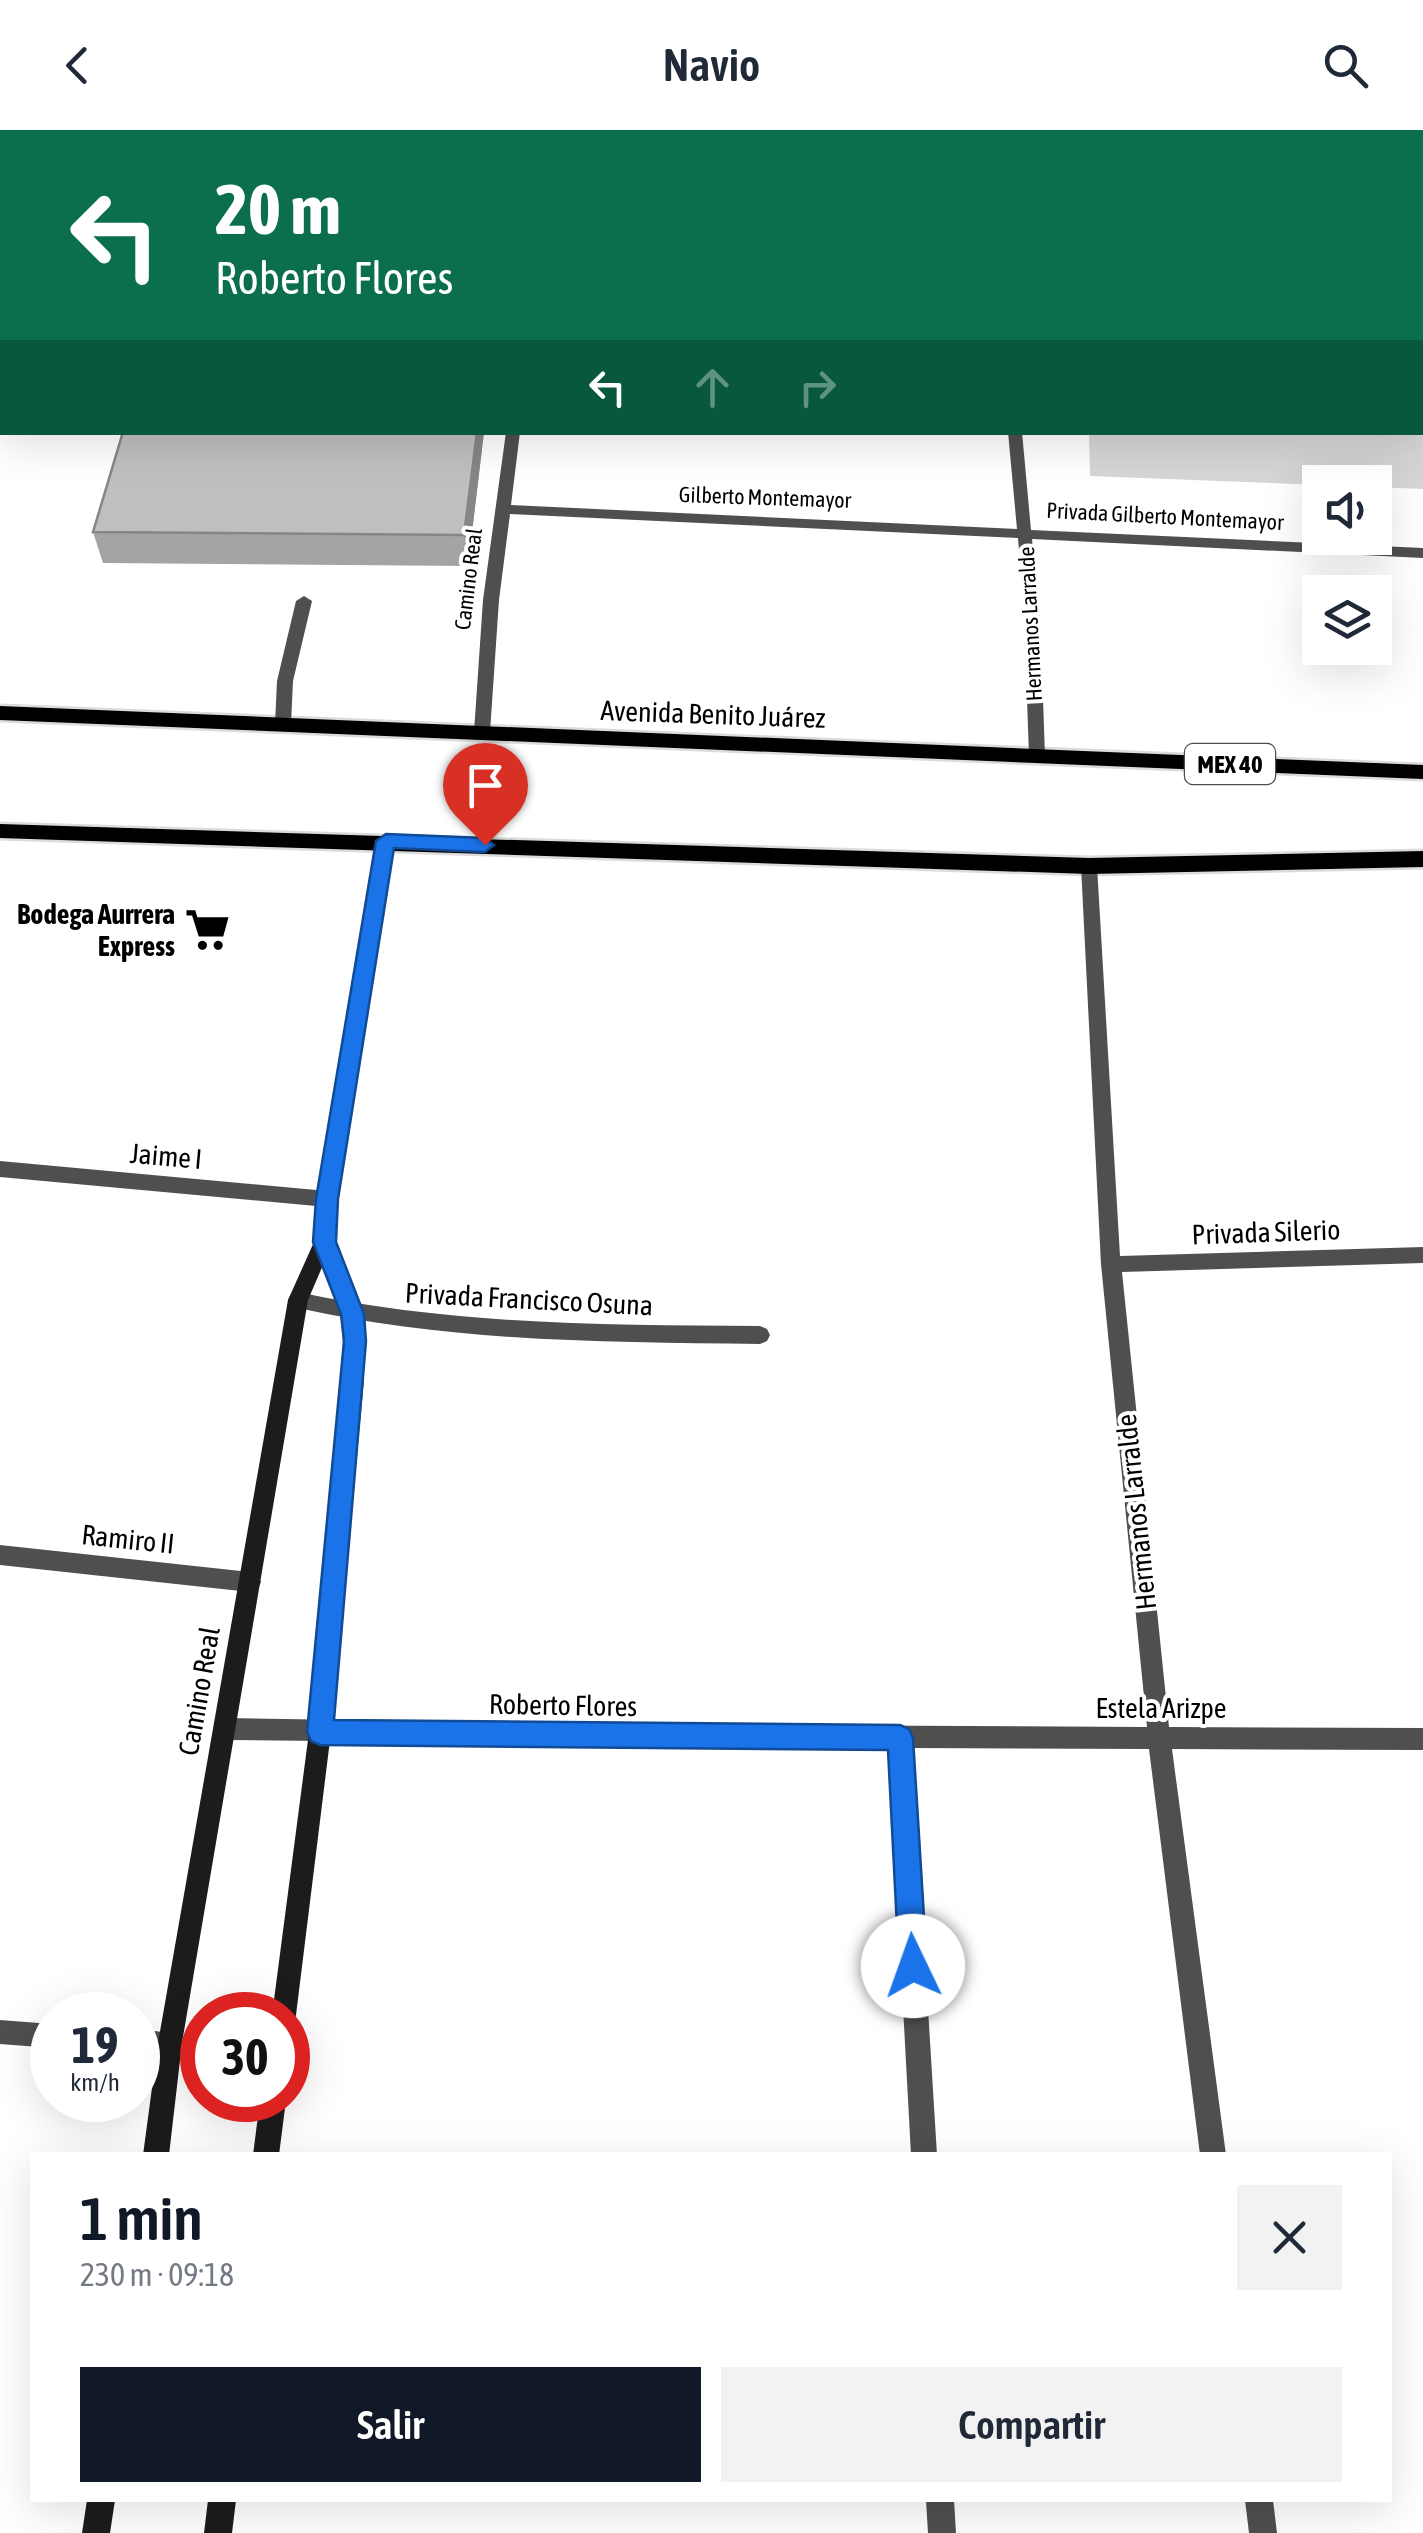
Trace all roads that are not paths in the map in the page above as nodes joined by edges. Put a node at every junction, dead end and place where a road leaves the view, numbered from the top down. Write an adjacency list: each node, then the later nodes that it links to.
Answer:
1 (513, 435): 3 (street, Camino Real)
2 (1015, 435): 4 (street, Hermanos Larralde)
3 (505, 509): 4 (street, Gilberto Montemayor); 9 (street, Camino Real)
4 (1024, 531): 5 (street, Privada Gilberto Montemayor); 10 (street, Hermanos Larralde)
5 (1423, 553)
6 (304, 601): 8 (street)
7 (0, 713): 8 (main road, Avenida Benito Juárez / MEX 40)
8 (283, 724): 9 (main road, Avenida Benito Juárez / MEX 40)
9 (482, 732): 10 (main road, Avenida Benito Juárez / MEX 40)
10 (1037, 756): 11 (main road, Avenida Benito Juárez / MEX 40)
11 (1423, 772)
12 (0, 831): 13 (main road)
13 (386, 841): 15 (main road); 17 (street, Camino Real)
14 (1423, 859): 15 (main road)
15 (1089, 866): 20 (street, Hermanos Larralde)
16 (0, 1169): 17 (street, Jaime I)
17 (327, 1199): 18 (street, Camino Real)
18 (324, 1242): 21 (street, Camino Real); 22 (street, Camino Real)
19 (1423, 1256): 20 (street, Privada Silerio)
20 (1111, 1264): 28 (street, Hermanos Larralde)
21 (298, 1300): 22 (street, Privada Francisco Osuna); 25 (street, Camino Real)
22 (352, 1314): 23 (street, Privada Francisco Osuna); 27 (street, Camino Real)
23 (760, 1336)
24 (0, 1555): 25 (street, Ramiro II)
25 (250, 1582): 26 (street, Camino Real)
26 (226, 1728): 27 (street, Roberto Flores); 35 (street, Camino Real)
27 (320, 1732): 29 (street, Roberto Flores); 31 (street, Camino Real)
28 (1158, 1737): 29 (street, Estela Arizpe); 30 (street, Estela Arizpe); 40 (street, Hermanos Larralde)
29 (900, 1738): 39 (street)
30 (1423, 1739)
31 (287, 1992)
32 (0, 2032): 33 (street)
33 (30, 2034)
34 (160, 2043): 35 (street)
35 (170, 2044): 37 (street, Camino Real)
36 (270, 2122): 38 (street)
37 (156, 2152)
38 (266, 2152)
39 (924, 2152)
40 (1213, 2152)
41 (101, 2502): 45 (street)
42 (222, 2502): 46 (street)
43 (940, 2502): 47 (street)
44 (1258, 2502): 48 (street)
45 (96, 2533)
46 (218, 2533)
47 (942, 2533)
48 (1263, 2533)

